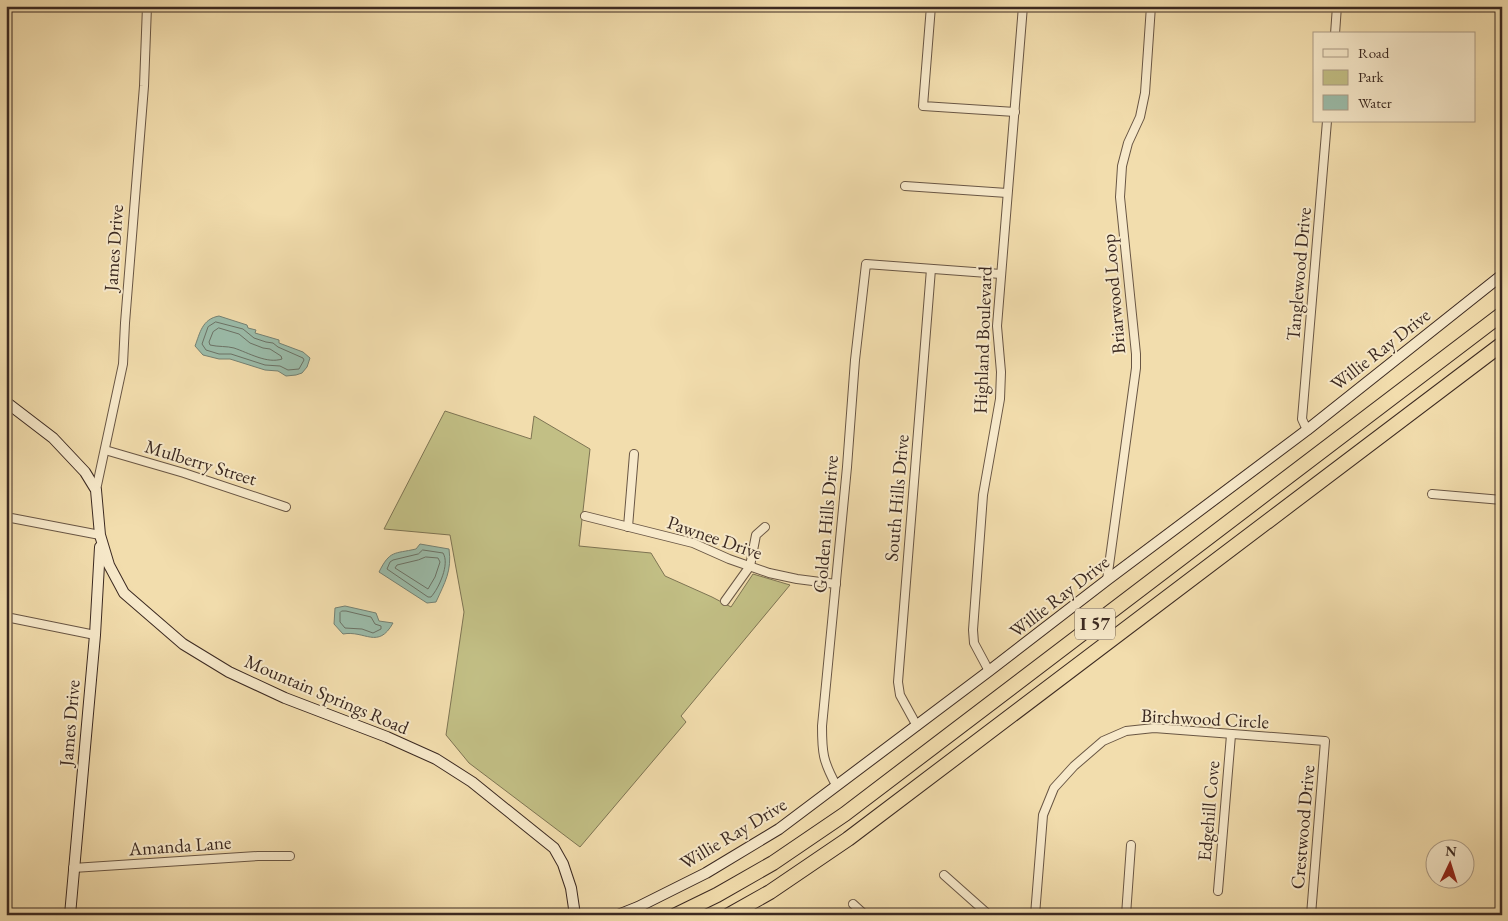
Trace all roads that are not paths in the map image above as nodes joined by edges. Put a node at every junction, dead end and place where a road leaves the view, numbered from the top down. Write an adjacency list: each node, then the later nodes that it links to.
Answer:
1 (147, 6): 19 (street, James Drive)
2 (931, 6): 7 (street)
3 (1023, 6): 7 (street, Highland Boulevard)
4 (1151, 6): 31 (street, Briarwood Loop)
5 (1337, 6): 6 (street)
6 (1335, 32)
7 (1015, 112): 10 (street, Highland Boulevard)
8 (1328, 122): 18 (street, Tanglewood Drive)
9 (905, 186): 10 (street)
10 (1007, 193): 13 (street, Highland Boulevard)
11 (931, 269): 13 (street); 32 (street, Golden Hills Drive); 37 (street, South Hills Drive)
12 (1502, 271): 14 (street)
13 (1001, 274): 36 (street, Highland Boulevard)
14 (1502, 275): 18 (street, Willie Ray Drive)
15 (1502, 314): 50 (highway, I 57)
16 (1502, 344): 51 (highway, I 57)
17 (6, 402): 21 (street, Mountain Springs Road)
18 (1306, 430): 31 (street, Willie Ray Drive)
19 (105, 450): 21 (street, James Drive); 24 (street, Mulberry Street)
20 (634, 454): 27 (street)
21 (96, 490): 29 (street, Mountain Springs Road)
22 (1432, 494): 23 (street)
23 (1502, 500)
24 (286, 507)
25 (585, 516): 27 (street, Pawnee Drive)
26 (6, 517): 29 (street)
27 (628, 527): 30 (street, Pawnee Drive)
28 (765, 527): 30 (street)
29 (100, 535): 35 (street, James Drive); 48 (street, Mountain Springs Road)
30 (750, 566): 32 (street, Pawnee Drive); 33 (street)
31 (1107, 580): 36 (street, Willie Ray Drive)
32 (836, 584): 40 (street, Golden Hills Drive)
33 (725, 601)
34 (6, 617): 35 (street)
35 (95, 635): 43 (street, James Drive)
36 (989, 671): 37 (street, Willie Ray Drive)
37 (917, 726): 40 (street, Willie Ray Drive)
38 (1231, 735): 39 (street, Birchwood Circle); 45 (street, Edgehill Cove); 54 (street, Birchwood Circle)
39 (1325, 742): 56 (street, Crestwood Drive)
40 (836, 785): 49 (street, Willie Ray Drive)
41 (1131, 845): 55 (street)
42 (290, 856): 43 (street, Amanda Lane)
43 (73, 868): 47 (street, James Drive)
44 (944, 875): 53 (street)
45 (1218, 891)
46 (853, 904): 52 (street)
47 (70, 915)
48 (576, 915)
49 (618, 915)
50 (676, 915)
51 (729, 915)
52 (865, 915)
53 (989, 915)
54 (1034, 915)
55 (1126, 915)
56 (1311, 915)

